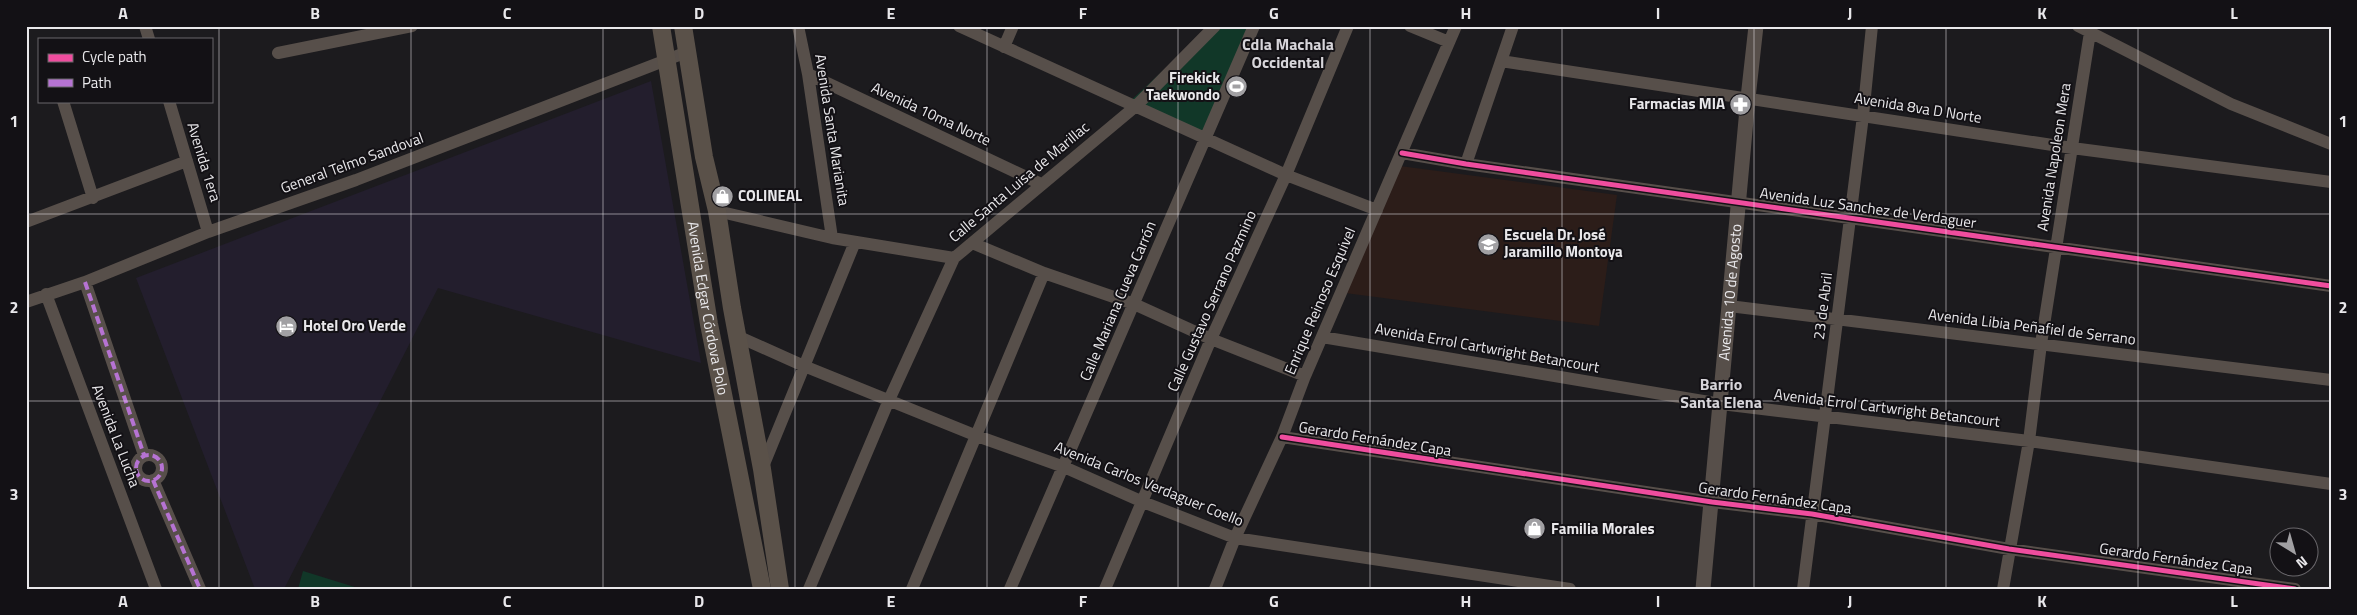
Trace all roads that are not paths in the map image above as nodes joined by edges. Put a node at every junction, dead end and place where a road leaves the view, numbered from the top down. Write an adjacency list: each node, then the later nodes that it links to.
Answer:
1 (145, 26): 19 (street)
2 (412, 26): 17 (street)
3 (661, 26): 25 (main road, Avenida Edgar Córdova Polo)
4 (683, 26): 22 (main road, Avenida Edgar Córdova Polo)
5 (798, 26): 26 (street, Avenida Santa Marianita)
6 (959, 26): 21 (street)
7 (1013, 26): 21 (street)
8 (1215, 26): 30 (street, Calle Santa Luisa de Marillac)
9 (1254, 26): 32 (street, Calle Mariana Cueva Carrón)
10 (1348, 26): 38 (street, Calle Gustavo Serrano Pazmino)
11 (1410, 26): 20 (street)
12 (1456, 26): 20 (street, Enrique Reinoso Esquivel)
13 (1513, 26): 24 (street)
14 (1756, 26): 27 (street, Avenida 10 de Agosto)
15 (1872, 26): 31 (street, 23 de Abril)
16 (2078, 26): 18 (street)
17 (392, 28): 23 (street)
18 (2091, 29): 33 (street); 34 (street, Avenida Napoleon Mera)
19 (149, 38)
20 (1449, 42): 35 (street, Enrique Reinoso Esquivel)
21 (1004, 47): 30 (street)
22 (688, 52): 25 (street, General Telmo Sandoval); 44 (main road, Avenida Edgar Córdova Polo)
23 (278, 53)
24 (1501, 61): 27 (street, Avenida 8va D Norte); 37 (street)
25 (667, 62): 47 (street, General Telmo Sandoval); 86 (main road, Avenida Edgar Córdova Polo)
26 (808, 74): 40 (street, Avenida 10ma Norte); 48 (street, Avenida Santa Marianita)
27 (1748, 98): 31 (street, Avenida 8va D Norte); 42 (street, Avenida 10 de Agosto)
28 (63, 102): 41 (street)
29 (169, 102): 36 (street, Avenida 1era)
30 (1136, 106): 32 (street); 40 (street, Calle Santa Luisa de Marillac)
31 (1863, 116): 34 (street, Avenida 8va D Norte); 45 (street, 23 de Abril)
32 (1207, 139): 38 (street); 58 (street, Calle Mariana Cueva Carrón)
33 (2331, 144)
34 (2072, 148): 39 (street, Avenida 8va D Norte); 51 (street, Avenida Napoleon Mera)
35 (1402, 153): 37 (street, Avenida Luz Sanchez de Verdaguer); 43 (street, Enrique Reinoso Esquivel)
36 (187, 161): 41 (street); 47 (street, Avenida 1era)
37 (1466, 164): 42 (street, Avenida Luz Sanchez de Verdaguer)
38 (1286, 175): 43 (street); 63 (street, Calle Gustavo Serrano Pazmino)
39 (2331, 182)
40 (1041, 184): 50 (street, Calle Santa Luisa de Marillac)
41 (93, 198): 46 (street)
42 (1738, 202): 45 (street, Avenida Luz Sanchez de Verdaguer); 59 (street, Avenida 10 de Agosto)
43 (1377, 210): 62 (street, Enrique Reinoso Esquivel)
44 (717, 211): 48 (street, Calle Santa Luisa de Marillac); 61 (main road, Avenida Edgar Córdova Polo)
45 (1850, 217): 51 (street, Avenida Luz Sanchez de Verdaguer); 60 (street, 23 de Abril)
46 (26, 222)
47 (208, 232): 54 (street, General Telmo Sandoval)
48 (832, 238): 49 (street, Calle Santa Luisa de Marillac)
49 (855, 242): 52 (street, Calle Santa Luisa de Marillac); 65 (street)
50 (972, 243): 52 (street, Calle Santa Luisa de Marillac); 53 (street)
51 (2056, 247): 55 (street, Avenida Luz Sanchez de Verdaguer); 64 (street, Avenida Napoleon Mera)
52 (954, 258): 68 (street)
53 (1044, 273): 58 (street); 71 (street)
54 (85, 282): 56 (street, General Telmo Sandoval); 74 (street)
55 (2331, 286)
56 (46, 294): 57 (street, General Telmo Sandoval); 84 (street, Avenida La Lucha)
57 (26, 302)
58 (1134, 304): 63 (street); 75 (street, Calle Mariana Cueva Carrón)
59 (1729, 306): 60 (street, Avenida Libia Peñafiel de Serrano); 69 (street, Avenida 10 de Agosto)
60 (1837, 319): 64 (street, Avenida Libia Peñafiel de Serrano); 70 (street, 23 de Abril)
61 (737, 336): 65 (street, Avenida Carlos Verdaguer Coello); 76 (main road, Avenida Edgar Córdova Polo)
62 (1322, 337): 66 (street, Enrique Reinoso Esquivel); 69 (street, Avenida Errol Cartwright Betancourt)
63 (1211, 339): 66 (street); 79 (street, Calle Gustavo Serrano Pazmino)
64 (2040, 344): 67 (street, Avenida Libia Peñafiel de Serrano); 73 (street, Avenida Napoleon Mera)
65 (804, 366): 68 (street, Avenida Carlos Verdaguer Coello); 76 (street)
66 (1305, 376): 72 (street, Enrique Reinoso Esquivel)
67 (2331, 380)
68 (889, 400): 71 (street, Avenida Carlos Verdaguer Coello); 88 (street)
69 (1720, 404): 70 (street, Avenida Errol Cartwright Betancourt); 80 (street, Avenida 10 de Agosto)
70 (1825, 418): 73 (street, Avenida Errol Cartwright Betancourt); 81 (street, 23 de Abril)
71 (976, 436): 75 (street, Avenida Carlos Verdaguer Coello); 89 (street)
72 (1282, 437): 80 (street, Gerardo Fernández Capa); 82 (street, Enrique Reinoso Esquivel)
73 (2029, 440): 78 (street, Avenida Errol Cartwright Betancourt); 83 (street, Avenida Napoleon Mera)
74 (144, 455): 77 (street); 77 (street)
75 (1064, 467): 79 (street, Avenida Carlos Verdaguer Coello); 90 (street, Calle Mariana Cueva Carrón)
76 (762, 469): 87 (main road, Avenida Edgar Córdova Polo)
77 (153, 480): 85 (street)
78 (2331, 484)
79 (1143, 502): 82 (street, Avenida Carlos Verdaguer Coello); 91 (street, Calle Gustavo Serrano Pazmino)
80 (1712, 502): 81 (street, Gerardo Fernández Capa); 94 (street, Avenida 10 de Agosto)
81 (1812, 514): 83 (street, Gerardo Fernández Capa); 95 (street, 23 de Abril)
82 (1235, 538): 92 (street, Enrique Reinoso Esquivel); 93 (street, Avenida Carlos Verdaguer Coello)
83 (2009, 549): 96 (street, Avenida Napoleon Mera); 97 (street, Gerardo Fernández Capa)
84 (156, 589)
85 (200, 589)
86 (762, 589)
87 (780, 589)
88 (809, 589)
89 (912, 589)
90 (1010, 589)
91 (1105, 589)
92 (1215, 589)
93 (1570, 589)
94 (1703, 589)
95 (1803, 589)
96 (2003, 589)
97 (2295, 589)

